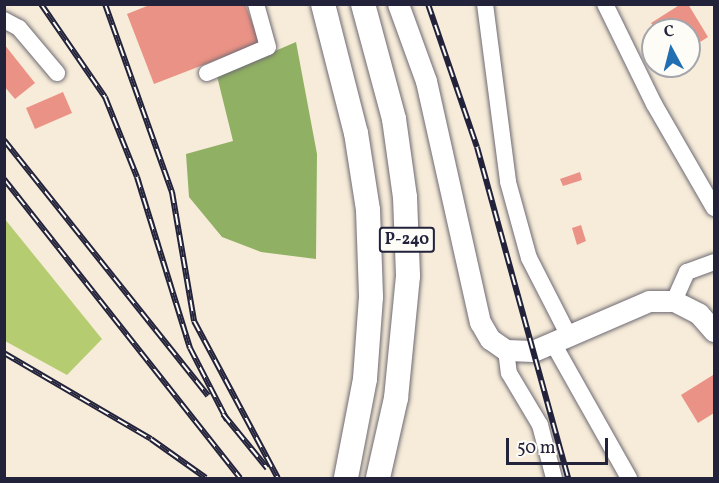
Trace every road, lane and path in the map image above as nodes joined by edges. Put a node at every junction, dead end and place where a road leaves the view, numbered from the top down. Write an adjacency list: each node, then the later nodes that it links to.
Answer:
1 (256, 4): 9 (street)
2 (323, 4): 16 (highway, Р-240)
3 (363, 4): 17 (highway, Р-240)
4 (398, 4): 15 (main road)
5 (484, 4): 14 (street)
6 (604, 4): 10 (street)
7 (4, 20): 8 (street)
8 (57, 73)
9 (207, 73)
10 (714, 207)
11 (714, 262): 12 (street)
12 (674, 301): 13 (main road); 14 (main road)
13 (714, 331)
14 (562, 341): 15 (main road); 19 (street)
15 (506, 350): 18 (street)
16 (346, 478)
17 (378, 478)
18 (554, 478)
19 (629, 478)

